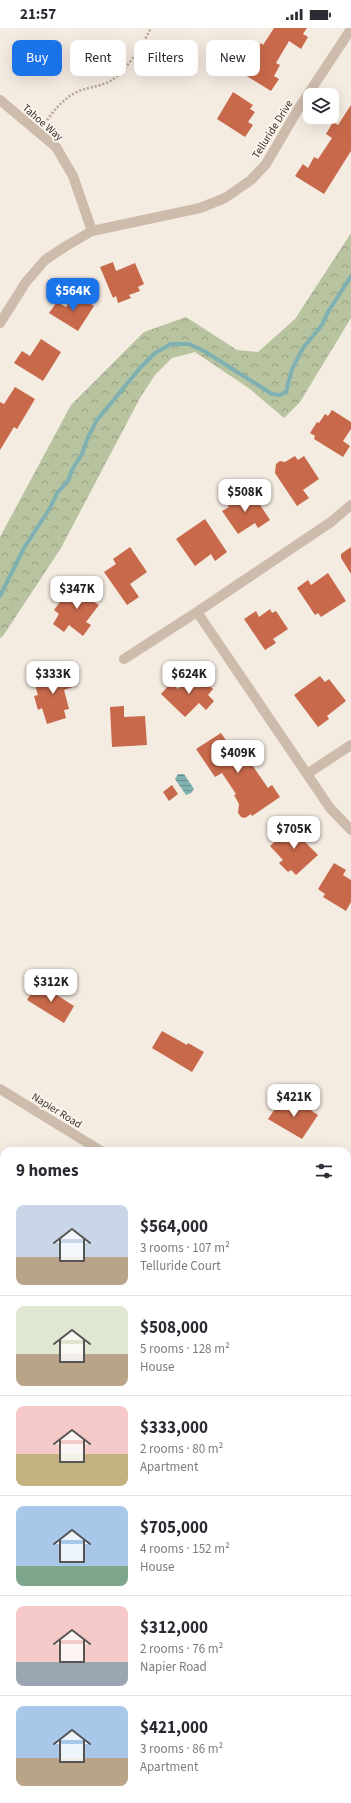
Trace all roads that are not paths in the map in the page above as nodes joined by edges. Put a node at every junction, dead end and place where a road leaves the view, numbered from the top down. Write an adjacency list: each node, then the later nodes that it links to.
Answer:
1 (351, 29): 3 (street, Telluride Drive)
2 (0, 100): 3 (street, Tahoe Way)
3 (92, 232): 4 (street, Telluride Drive)
4 (0, 323)
5 (351, 505): 6 (street)
6 (197, 612): 7 (street); 9 (street)
7 (124, 659)
8 (351, 746): 9 (street)
9 (307, 774): 10 (street)
10 (351, 830)
11 (0, 1089): 12 (street, Napier Road)
12 (94, 1147)

